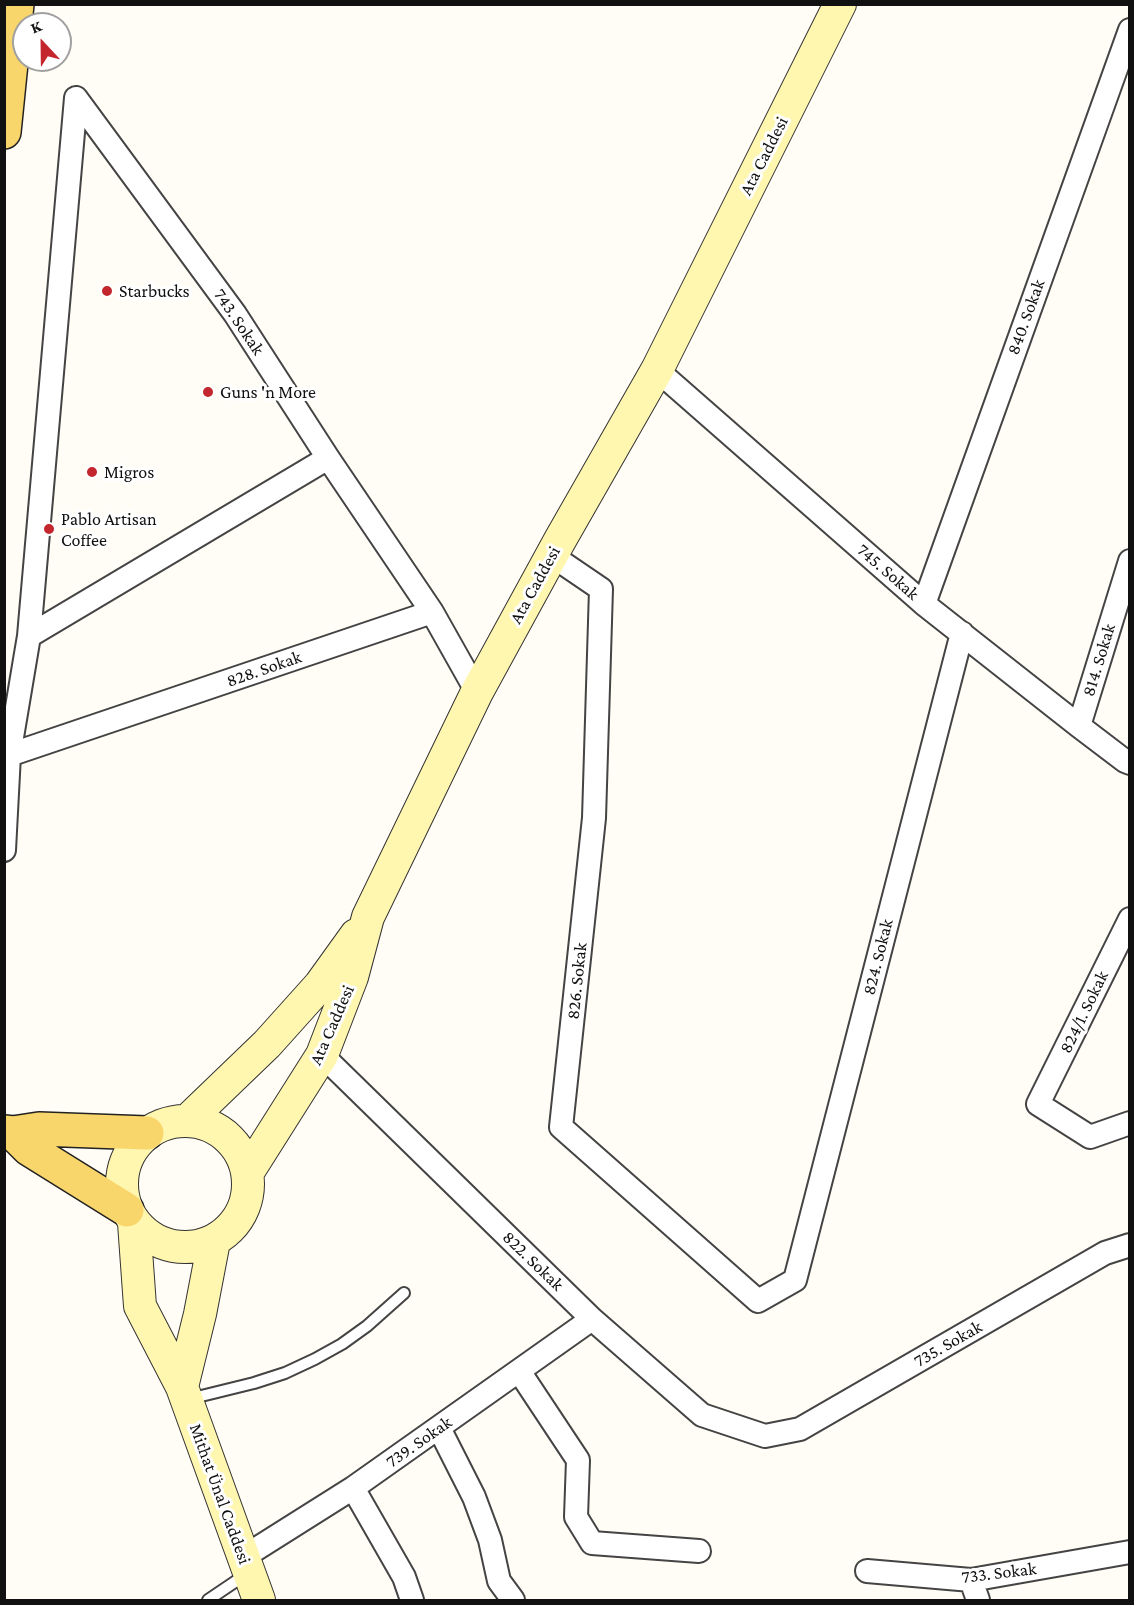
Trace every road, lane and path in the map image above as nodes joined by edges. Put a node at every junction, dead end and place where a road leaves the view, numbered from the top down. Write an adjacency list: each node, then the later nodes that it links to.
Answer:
1 (17, 4): 4 (main road)
2 (840, 4): 5 (main road, Ata Caddesi)
3 (1130, 30): 9 (street, 840. Sokak)
4 (4, 132)
5 (657, 370): 7 (main road, Ata Caddesi); 9 (street, 745. Sokak)
6 (328, 458): 10 (street, 743. Sokak); 12 (street); 12 (street, 743. Sokak)
7 (551, 555): 13 (main road, Ata Caddesi); 29 (street, 826. Sokak)
8 (1130, 561): 14 (street, 814. Sokak)
9 (924, 604): 11 (street, 745. Sokak)
10 (432, 612): 13 (street); 15 (street, 828. Sokak)
11 (962, 633): 14 (street, 745. Sokak); 29 (street, 824. Sokak)
12 (29, 636): 15 (street)
13 (477, 692): 18 (main road, Ata Caddesi)
14 (1079, 726): 16 (street, 745. Sokak)
15 (9, 755): 17 (street)
16 (1130, 763)
17 (4, 850)
18 (368, 917): 20 (main road, Ata Caddesi); 21 (main road)
19 (1130, 919): 22 (street, 824/1. Sokak)
20 (322, 1055): 25 (main road, Ata Caddesi); 31 (street, 822. Sokak)
21 (188, 1120): 24 (main road); 25 (main road)
22 (1130, 1123)
23 (9, 1132): 24 (main road); 26 (main road)
24 (147, 1133): 26 (main road)
25 (248, 1172): 27 (main road)
26 (131, 1217): 27 (main road); 33 (main road, Mithat Ünal Caddesi)
27 (214, 1241): 33 (main road)
28 (1130, 1245): 35 (street, 735. Sokak)
29 (795, 1280)
30 (404, 1293): 33 (lane)
31 (592, 1319): 32 (street, 739. Sokak); 35 (street, 822. Sokak)
32 (519, 1371): 34 (street, 739. Sokak); 37 (street)
33 (184, 1393): 40 (main road, Mithat Ünal Caddesi)
34 (439, 1428): 36 (street, 739. Sokak); 44 (street)
35 (765, 1436)
36 (353, 1488): 40 (street, 739. Sokak); 43 (street)
37 (699, 1551)
38 (1130, 1552): 41 (street, 733. Sokak)
39 (867, 1571): 41 (street, 733. Sokak)
40 (250, 1577): 42 (lane)
41 (974, 1590)
42 (208, 1600)
43 (412, 1600)
44 (513, 1600)

